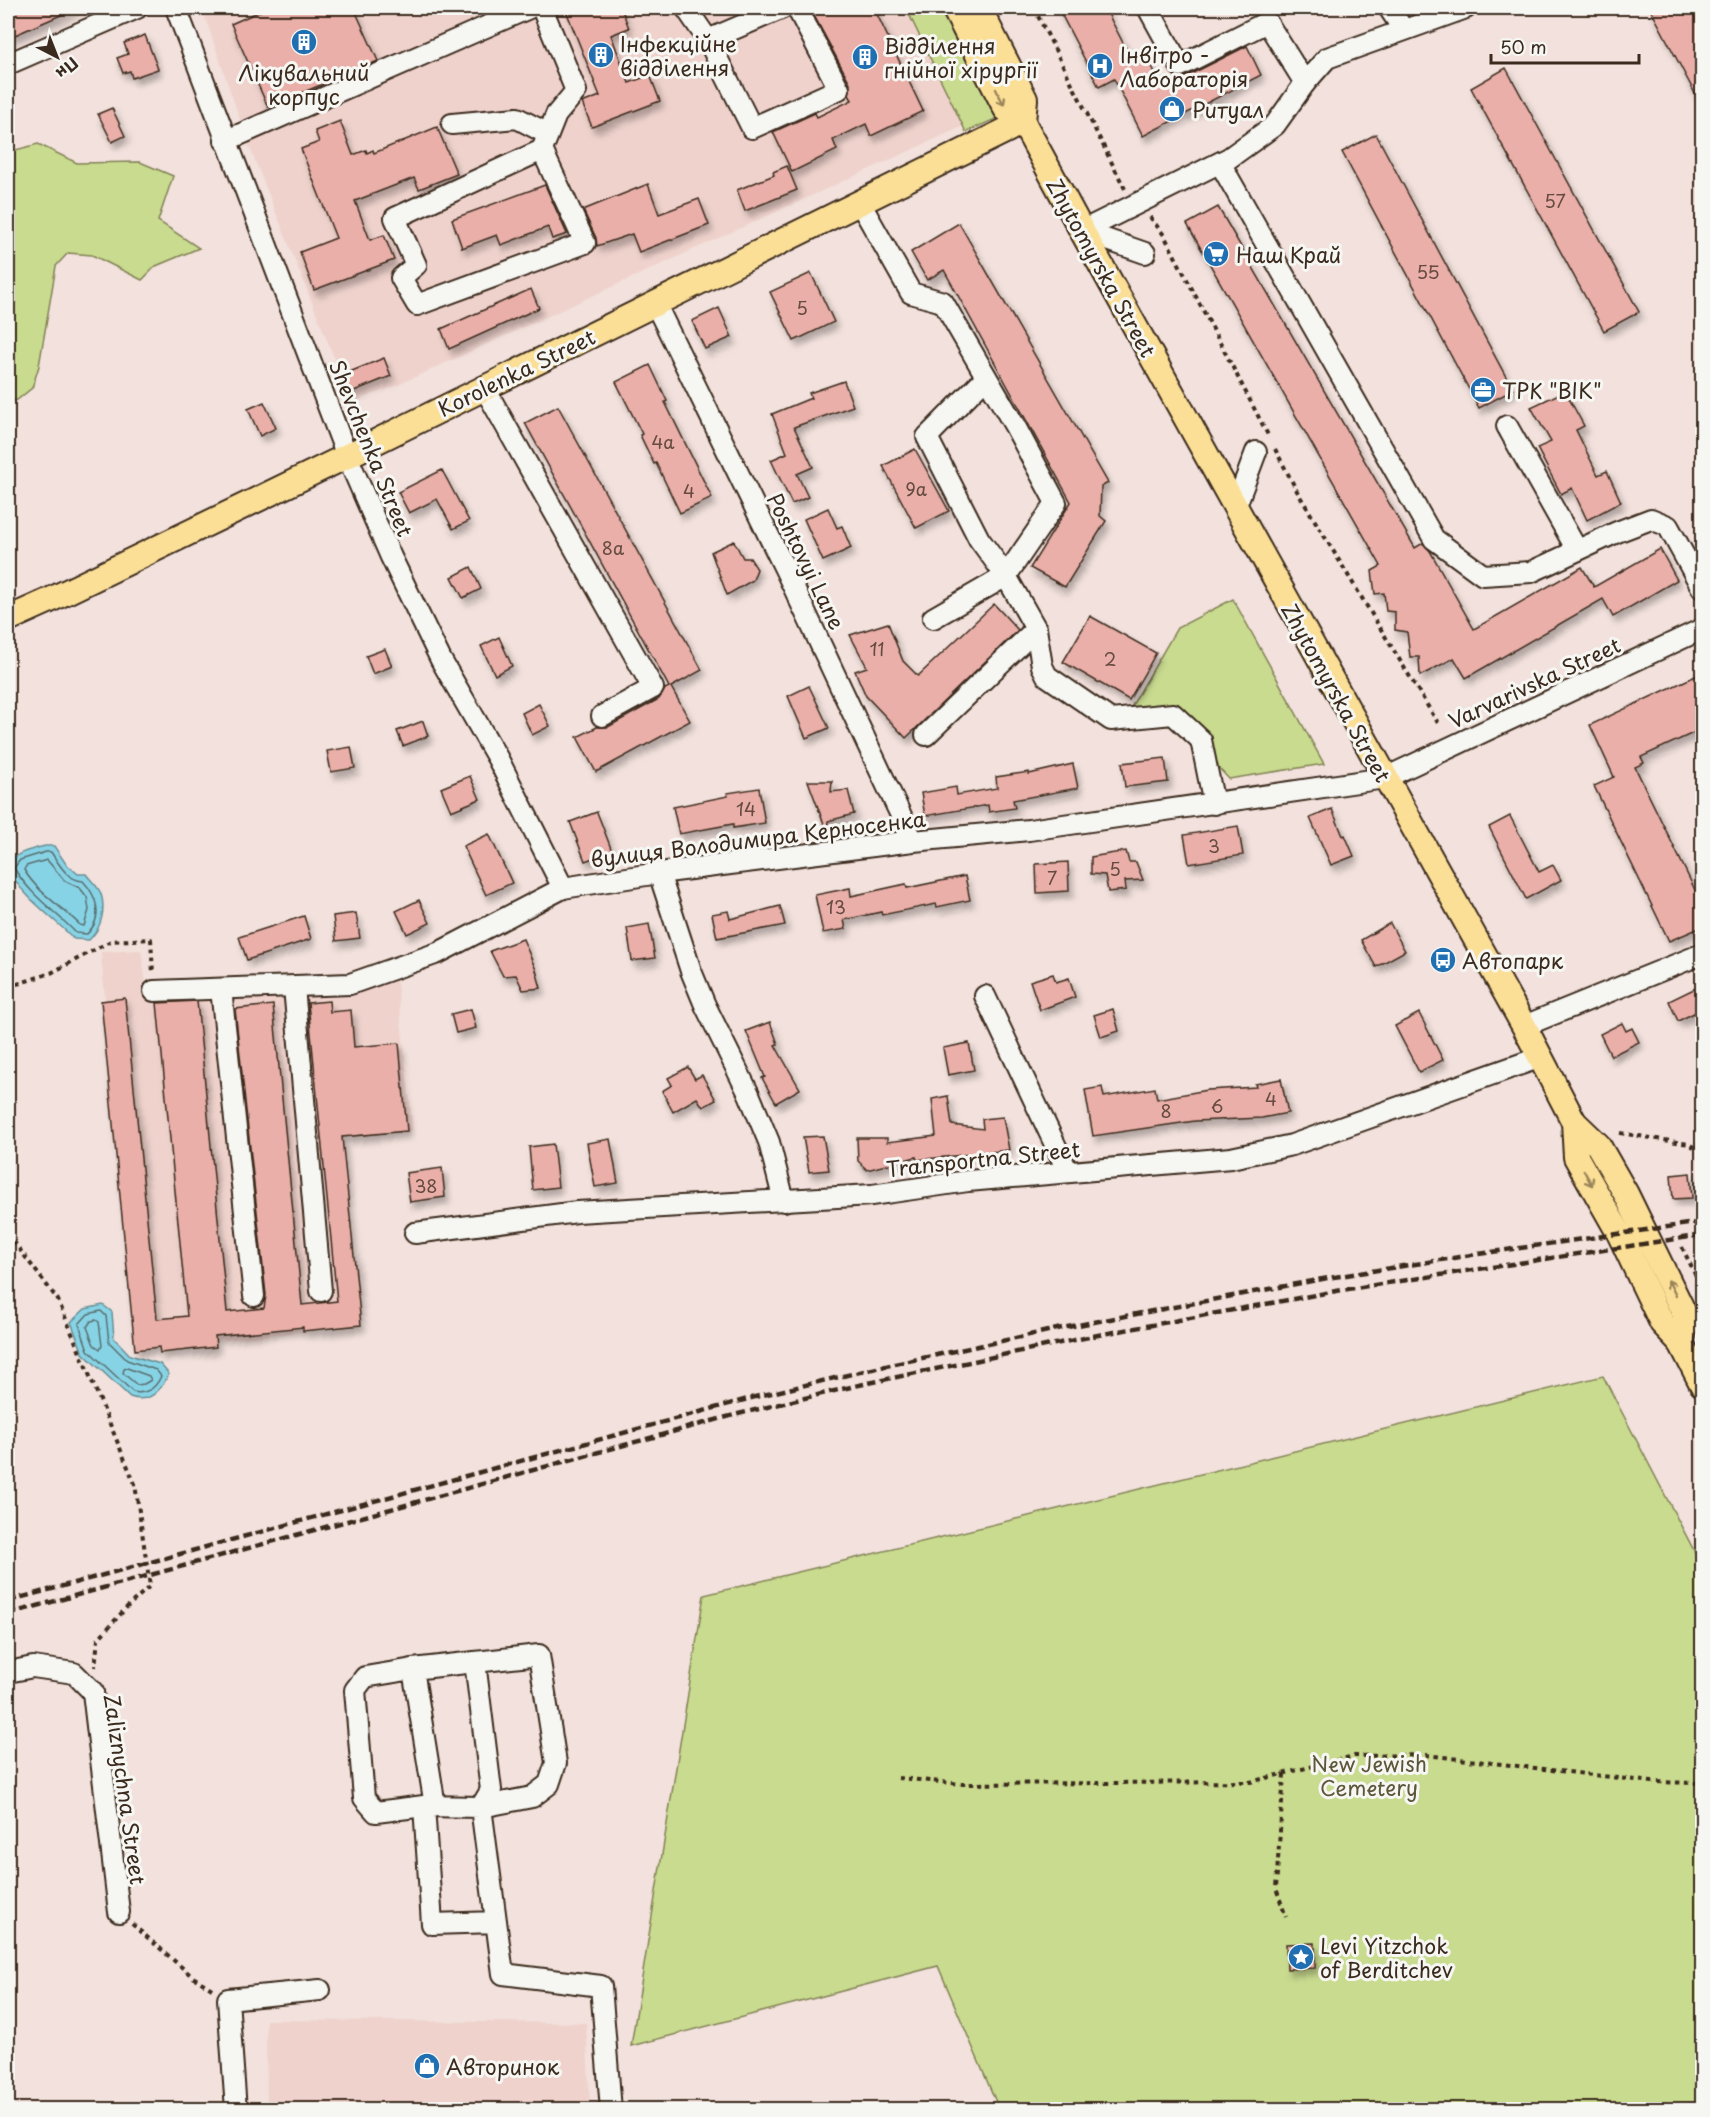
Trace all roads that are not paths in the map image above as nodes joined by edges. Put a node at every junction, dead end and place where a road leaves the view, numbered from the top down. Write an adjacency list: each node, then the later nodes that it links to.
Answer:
1 (137, 8): 16 (street)
2 (176, 8): 20 (street, Shevchenka Street)
3 (529, 8): 13 (street)
4 (542, 8): 21 (street)
5 (686, 8): 15 (street)
6 (783, 8): 15 (street)
7 (797, 8): 15 (street)
8 (954, 8): 18 (main road, Zhytomyrska Street, one-way to 18)
9 (979, 8): 18 (main road)
10 (1148, 8): 17 (street)
11 (1389, 8): 14 (street)
12 (1466, 8): 14 (street)
13 (493, 14): 20 (street)
14 (1403, 29): 17 (street)
15 (708, 40)
16 (8, 64)
17 (1305, 82): 22 (street)
18 (1023, 122): 23 (main road, Korolenka Street); 24 (main road, Zhytomyrska Street)
19 (452, 124): 21 (street)
20 (225, 141): 31 (street, Shevchenka Street)
21 (545, 142): 21 (street)
22 (1220, 164): 24 (street); 33 (street)
23 (860, 203): 26 (main road, Korolenka Street); 27 (street)
24 (1082, 231): 25 (street); 32 (main road, Zhytomyrska Street)
25 (1145, 253)
26 (654, 303): 28 (main road, Korolenka Street); 44 (street, Poshtovyi Lane)
27 (987, 377): 34 (street); 34 (street)
28 (484, 387): 31 (main road, Korolenka Street); 40 (street)
29 (1507, 426): 33 (street)
30 (1256, 452): 32 (street)
31 (347, 456): 37 (main road, Korolenka Street); 46 (street, Shevchenka Street)
32 (1236, 508): 42 (main road, Zhytomyrska Street)
33 (1577, 550): 35 (street)
34 (1006, 576): 36 (street); 38 (street)
35 (1702, 588)
36 (933, 618)
37 (8, 619)
38 (1036, 629): 41 (street); 43 (street)
39 (1702, 629): 42 (street, Varvarivska Street)
40 (602, 716)
41 (926, 735)
42 (1385, 778): 43 (street, вулиця Володимира Керносенка); 52 (main road, Zhytomyrska Street)
43 (1214, 804): 44 (street, вулиця Володимира Керносенка)
44 (913, 841): 45 (street, вулиця Володимира Керносенка)
45 (659, 873): 46 (street, вулиця Володимира Керносенка); 55 (street)
46 (563, 888): 48 (street, вулиця Володимира Керносенка)
47 (1702, 954): 52 (street)
48 (294, 987): 49 (street, вулиця Володимира Керносенка); 57 (street)
49 (221, 989): 50 (street, вулиця Володимира Керносенка); 58 (street)
50 (154, 991)
51 (985, 996): 54 (street)
52 (1524, 1026): 53 (main road, Zhytomyrska Street)
53 (1541, 1057): 54 (street, Transportna Street); 59 (main road, Zhytomyrska Street)
54 (1068, 1172): 55 (street, Transportna Street)
55 (784, 1201): 56 (street, Transportna Street)
56 (415, 1233)
57 (321, 1291)
58 (254, 1296)
59 (1702, 1383)
60 (476, 1662): 61 (street); 64 (street); 64 (street)
61 (413, 1669): 63 (street); 63 (street)
62 (8, 1672): 65 (street, Zaliznychna Street)
63 (430, 1806): 64 (street); 66 (street)
64 (481, 1807): 66 (street)
65 (119, 1912)
66 (496, 1922): 69 (street)
67 (320, 1990): 68 (street)
68 (236, 2109)
69 (611, 2109)

